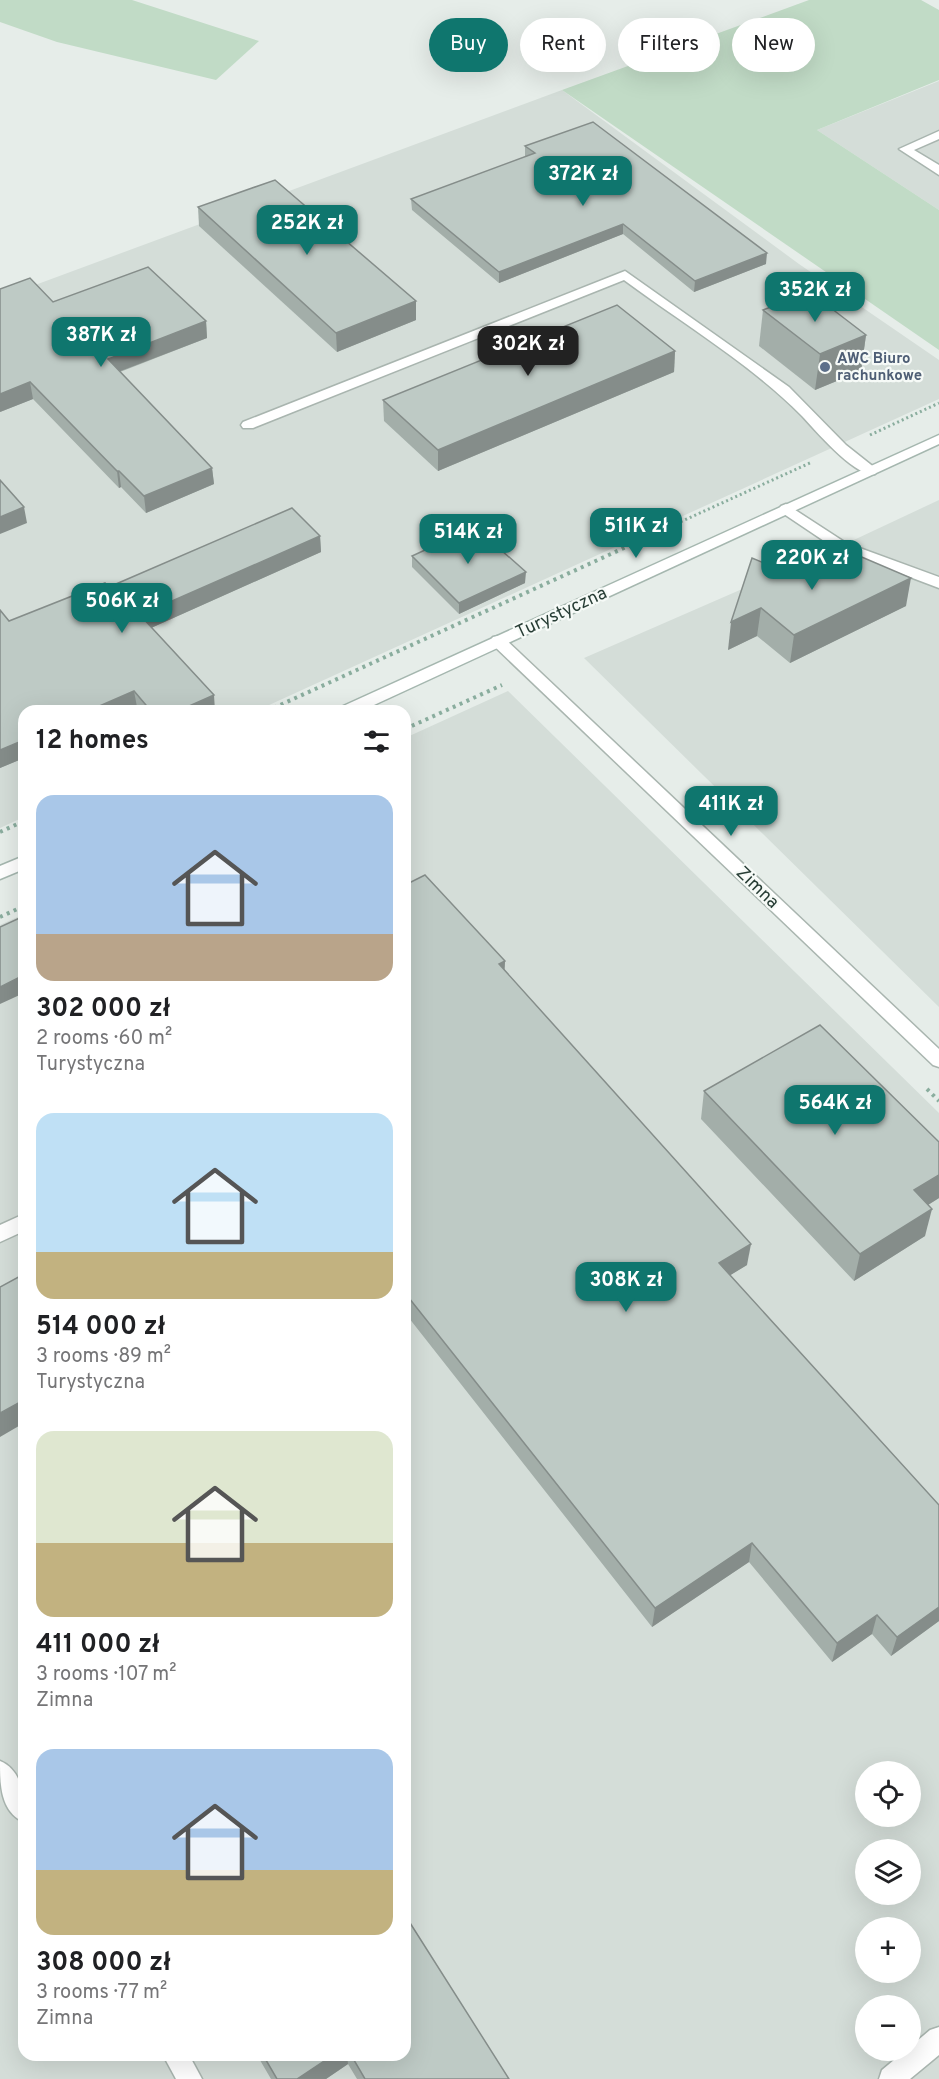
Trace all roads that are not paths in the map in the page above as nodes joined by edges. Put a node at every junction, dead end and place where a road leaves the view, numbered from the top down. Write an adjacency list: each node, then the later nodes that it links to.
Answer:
1 (939, 135): 2 (main road)
2 (939, 171)
3 (248, 425): 5 (main road)
4 (939, 439): 5 (main road, Turystyczna)
5 (870, 471): 6 (main road, Turystyczna)
6 (786, 509): 7 (main road); 8 (main road, Turystyczna)
7 (939, 583)
8 (498, 641): 9 (main road, Turystyczna); 12 (main road, Zimna)
9 (360, 705)
10 (18, 865): 11 (main road)
11 (0, 873)
12 (939, 1060)
13 (18, 1225): 14 (main road)
14 (0, 1234)
15 (0, 1772): 16 (main road)
16 (18, 1801)
17 (939, 2039): 20 (main road)
18 (179, 2061): 19 (main road)
19 (190, 2079)
20 (891, 2079)

